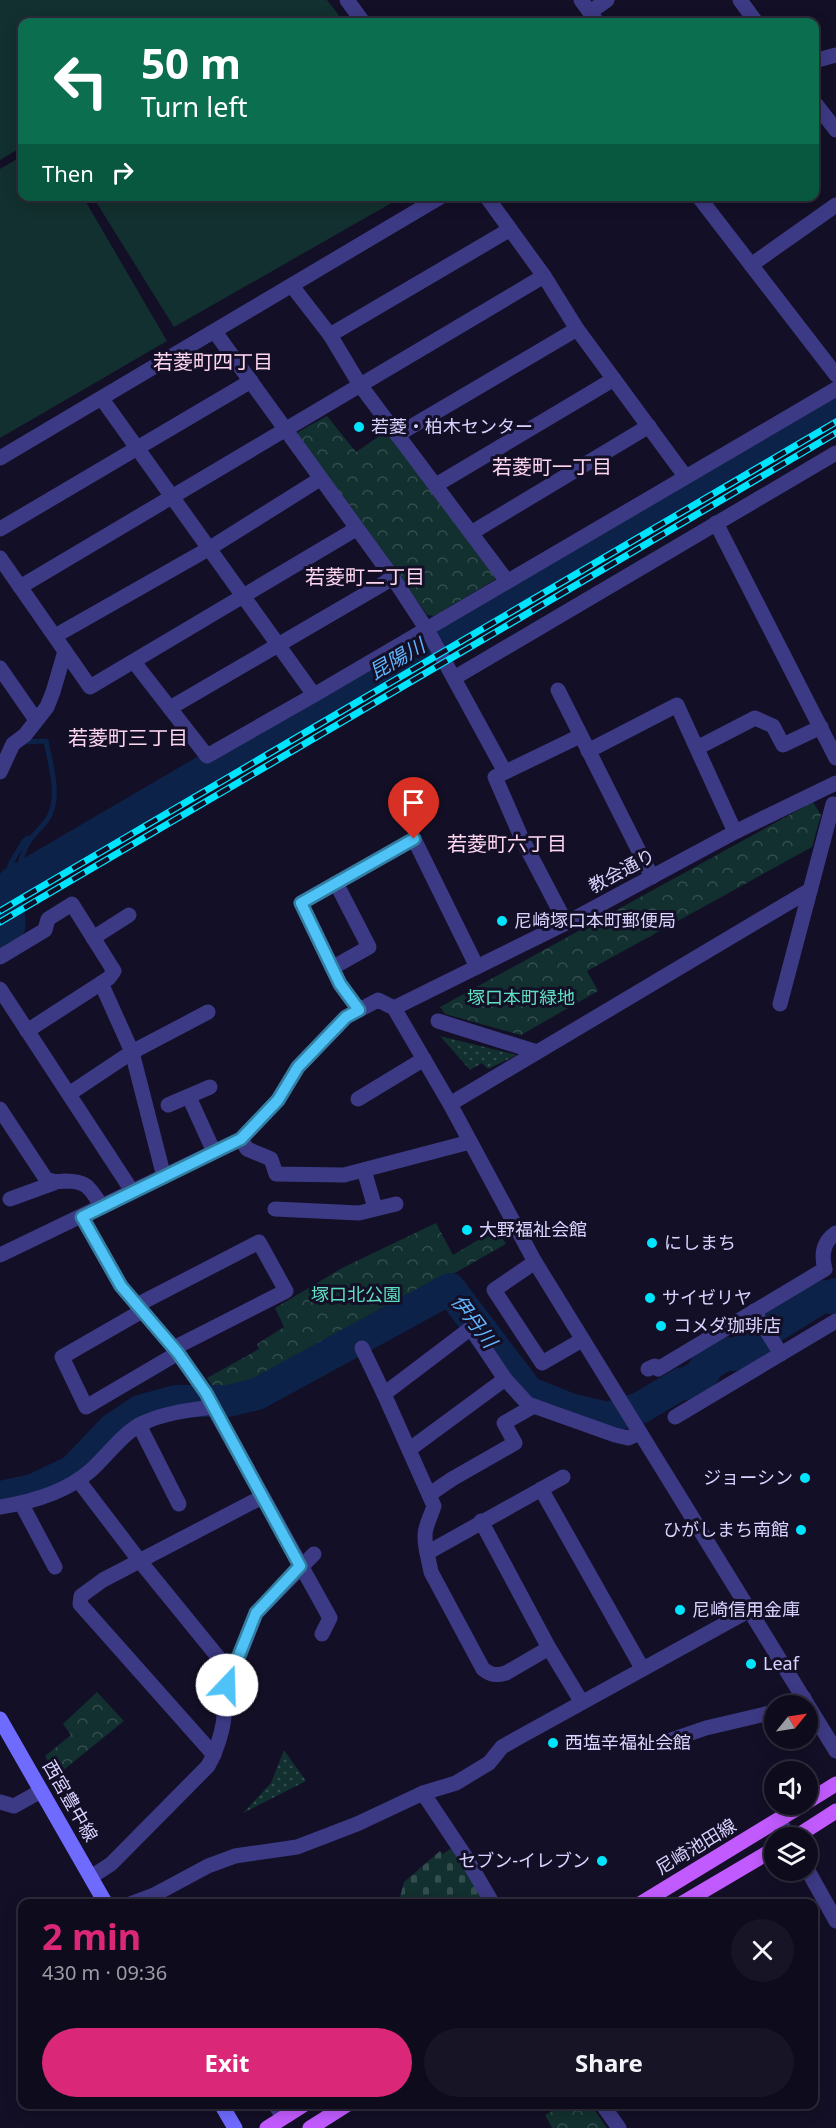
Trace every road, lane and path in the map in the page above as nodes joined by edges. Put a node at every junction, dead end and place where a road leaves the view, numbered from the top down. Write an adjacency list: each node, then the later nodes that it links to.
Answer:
1 (607, 0): 4 (street)
2 (740, 0): 6 (street)
3 (351, 2): 5 (street)
4 (590, 12)
5 (361, 18)
6 (753, 18)
7 (836, 55): 8 (street)
8 (819, 60)
9 (819, 110): 10 (street)
10 (836, 130)
11 (434, 201): 18 (street)
12 (489, 201): 15 (street)
13 (702, 201): 16 (street)
14 (836, 205): 16 (street)
15 (509, 230): 17 (street); 21 (street)
16 (751, 264): 22 (street)
17 (544, 276): 19 (street); 25 (street)
18 (292, 286): 20 (street); 21 (street)
19 (577, 329): 23 (street); 30 (street)
20 (215, 332): 24 (street); 27 (street)
21 (330, 335): 25 (street)
22 (836, 375)
23 (614, 379): 28 (street); 36 (street)
24 (251, 381): 29 (street); 31 (street)
25 (360, 385): 29 (street); 30 (street)
26 (836, 388): 34 (street)
27 (102, 399): 31 (street); 33 (street)
28 (649, 426): 34 (street); 41 (street)
29 (286, 429): 35 (street); 37 (street)
30 (397, 435): 36 (street)
31 (137, 448): 37 (street); 39 (street)
32 (836, 453): 38 (street)
33 (0, 458)
34 (685, 476): 45 (street)
35 (320, 479): 40 (street); 42 (street)
36 (436, 485): 41 (street)
37 (172, 496): 42 (street); 46 (street)
38 (716, 523): 54 (street); 59 (street)
39 (0, 529)
40 (356, 529): 44 (street); 47 (street)
41 (471, 533): 45 (street)
42 (210, 548): 47 (street); 49 (street)
43 (0, 558): 46 (street)
44 (393, 578): 48 (street); 50 (street)
45 (507, 581): 48 (street)
46 (20, 586): 49 (street)
47 (243, 597): 50 (street); 52 (street)
48 (431, 635): 54 (street); 56 (street)
49 (55, 636): 51 (street)
50 (277, 646): 56 (street); 57 (street)
51 (65, 651): 52 (street); 58 (street)
52 (134, 662): 57 (street)
53 (0, 668): 58 (street)
54 (454, 678): 65 (street)
55 (558, 690): 60 (street)
56 (314, 695): 57 (street)
57 (170, 708)
58 (36, 720): 64 (street)
59 (821, 727): 61 (street); 63 (street)
60 (580, 736): 62 (street); 65 (street)
61 (697, 748): 62 (street); 68 (street)
62 (588, 751): 69 (street)
63 (836, 758)
64 (0, 772)
65 (505, 772): 73 (street)
66 (836, 783): 68 (street, 教会通り)
67 (833, 804): 71 (street)
68 (735, 832): 69 (street, 教会通り)
69 (652, 877): 73 (street, 教会通り)
70 (336, 883): 76 (street); 77 (street); 77 (street)
71 (810, 890): 80 (street); 87 (street)
72 (129, 915): 74 (street)
73 (566, 923): 76 (street, 教会通り)
74 (93, 938): 75 (street); 78 (street)
75 (0, 957)
76 (477, 967): 81 (street, 教会通り)
77 (332, 968): 82 (street)
78 (101, 983): 85 (street); 86 (street)
79 (0, 989): 85 (street)
80 (780, 1004)
81 (394, 1008): 82 (street); 88 (street)
82 (359, 1010): 96 (street)
83 (208, 1012): 86 (street)
84 (438, 1022): 87 (street)
85 (27, 1031): 90 (street)
86 (132, 1052): 90 (street); 100 (street)
87 (537, 1052): 93 (street)
88 (424, 1059): 92 (street); 93 (street)
89 (210, 1087): 91 (street)
90 (69, 1094): 102 (street)
91 (189, 1097): 94 (street); 98 (street)
92 (358, 1099)
93 (450, 1104): 97 (street)
94 (168, 1105)
95 (1, 1113): 101 (street)
96 (241, 1139): 98 (street); 99 (street)
97 (470, 1142): 99 (street); 111 (street)
98 (214, 1152): 100 (street)
99 (364, 1170): 106 (street)
100 (164, 1177): 102 (street)
101 (54, 1182): 103 (street); 105 (street)
102 (132, 1191): 105 (street)
103 (10, 1199)
104 (396, 1204): 106 (street)
105 (102, 1207): 108 (street)
106 (375, 1208): 107 (street)
107 (274, 1209)
108 (82, 1217): 110 (street); 112 (street)
109 (836, 1233): 113 (street)
110 (0, 1255)
111 (535, 1262): 115 (street); 115 (street)
112 (140, 1308): 117 (street); 117 (street); 117 (street)
113 (754, 1311): 118 (street); 119 (street)
114 (836, 1321): 118 (street)
115 (582, 1340): 126 (street)
116 (362, 1348): 121 (street)
117 (176, 1351): 122 (street)
118 (781, 1354): 124 (street)
119 (648, 1370)
120 (505, 1379): 121 (street); 123 (street); 127 (street)
121 (384, 1394): 127 (street)
122 (210, 1400): 125 (street); 132 (street)
123 (534, 1406): 126 (street); 131 (street)
124 (675, 1417)
125 (139, 1425): 129 (street); 134 (street)
126 (638, 1429): 142 (street)
127 (410, 1449): 131 (street)
128 (563, 1477): 130 (street)
129 (78, 1480): 133 (street); 139 (street)
130 (541, 1489): 136 (street); 145 (street)
131 (430, 1494): 137 (street)
132 (262, 1497): 139 (street); 140 (street)
133 (21, 1503): 135 (street); 141 (street)
134 (179, 1504)
135 (0, 1507)
136 (481, 1521): 137 (street); 144 (street)
137 (427, 1553): 144 (street)
138 (314, 1554): 140 (street)
139 (139, 1560): 146 (street); 154 (street)
140 (300, 1566): 143 (street); 146 (street)
141 (55, 1567)
142 (750, 1610): 145 (street); 147 (street)
143 (322, 1634)
144 (549, 1648): 148 (street)
145 (642, 1668): 148 (street)
146 (231, 1672): 154 (street)
147 (793, 1695)
148 (581, 1701): 157 (street)
149 (764, 1714): 152 (street)
150 (0, 1719): 156 (main road, 西宮豊中線)
151 (818, 1728): 153 (street)
152 (662, 1743)
153 (836, 1751)
154 (214, 1755): 166 (street)
155 (836, 1784): 158 (main road, 尼崎池田線)
156 (41, 1791): 159 (street); 166 (main road, 西宮豊中線)
157 (423, 1793): 169 (street); 170 (street)
158 (818, 1795)
159 (0, 1802)
160 (836, 1811): 164 (main road)
161 (787, 1815): 162 (main road, 尼崎池田線)
162 (779, 1820): 163 (street); 171 (main road, 尼崎池田線)
163 (783, 1827)
164 (811, 1827)
165 (764, 1855): 172 (main road)
166 (91, 1877): 168 (main road, 西宮豊中線)
167 (814, 1881): 173 (street)
168 (103, 1899)
169 (145, 1899)
170 (490, 1899)
171 (648, 1899)
172 (689, 1899)
173 (836, 1921)
174 (224, 2109): 178 (main road)
175 (340, 2109): 180 (main road)
176 (605, 2109): 181 (street)
177 (279, 2111): 179 (main road)
178 (235, 2128)
179 (267, 2128)
180 (310, 2128)
181 (618, 2128)

